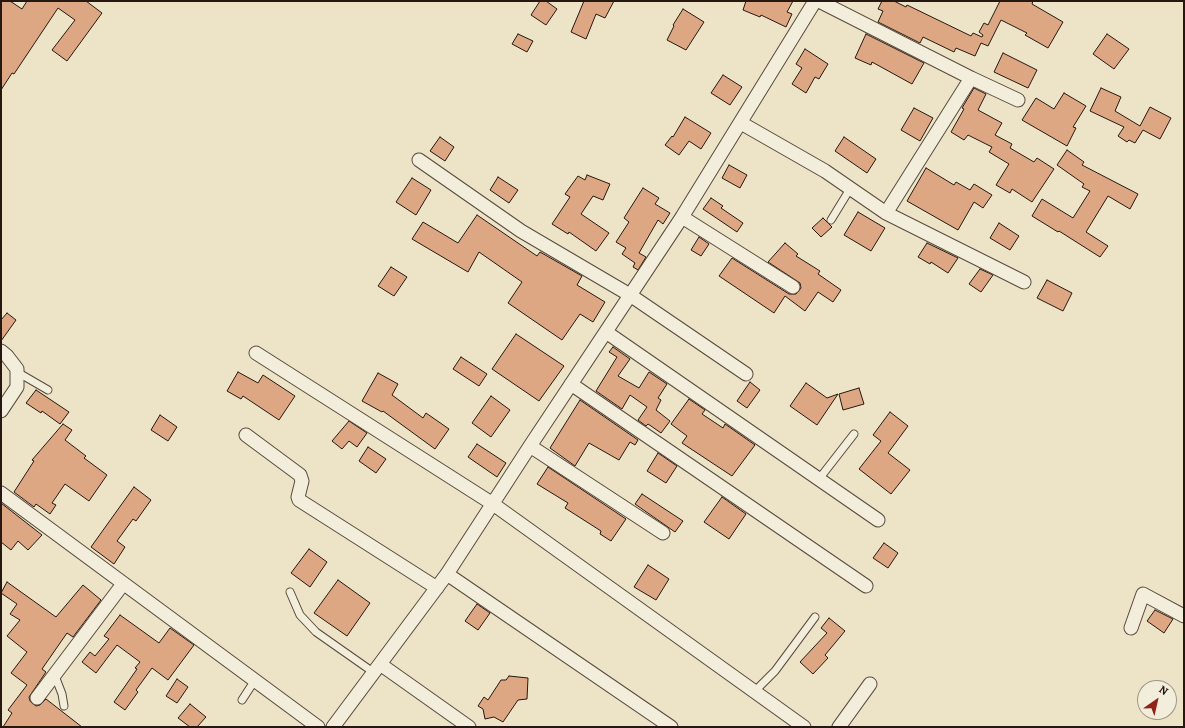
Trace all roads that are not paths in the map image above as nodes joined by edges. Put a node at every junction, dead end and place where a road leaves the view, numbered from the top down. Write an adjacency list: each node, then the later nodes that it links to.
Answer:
1 (815, 1): 5 (street)
2 (819, 1): 3 (street)
3 (971, 78): 4 (street); 8 (street)
4 (1018, 100)
5 (741, 123): 7 (street); 9 (street)
6 (419, 160): 13 (street)
7 (850, 189): 8 (street); 10 (lane)
8 (886, 213): 11 (street)
9 (682, 218): 12 (street); 13 (street)
10 (831, 220)
11 (1024, 282)
12 (793, 287)
13 (630, 296): 14 (street); 18 (street)
14 (606, 332): 19 (street); 25 (street)
15 (1, 351): 17 (street)
16 (256, 353): 27 (street)
17 (17, 372): 20 (lane); 21 (street)
18 (746, 374)
19 (571, 384): 24 (street); 32 (street)
20 (48, 390)
21 (1, 411)
22 (854, 434): 25 (lane)
23 (246, 435): 33 (street)
24 (530, 446): 27 (street); 29 (street)
25 (819, 479): 28 (street)
26 (1, 493): 31 (street)
27 (492, 504): 30 (street); 42 (street)
28 (878, 520)
29 (662, 533)
30 (447, 574): 33 (street); 49 (street)
31 (123, 584): 39 (street); 40 (street)
32 (866, 586)
33 (437, 588): 38 (street)
34 (290, 592): 38 (lane)
35 (816, 616): 42 (lane)
36 (1184, 616): 37 (street)
37 (1131, 628)
38 (376, 668): 47 (street); 48 (street)
39 (55, 676): 43 (street); 45 (lane)
40 (255, 680): 44 (lane); 46 (street)
41 (870, 684): 51 (street)
42 (754, 692): 50 (street)
43 (37, 698)
44 (242, 700)
45 (64, 706)
46 (318, 727)
47 (333, 727)
48 (469, 727)
49 (671, 727)
50 (804, 727)
51 (839, 727)

